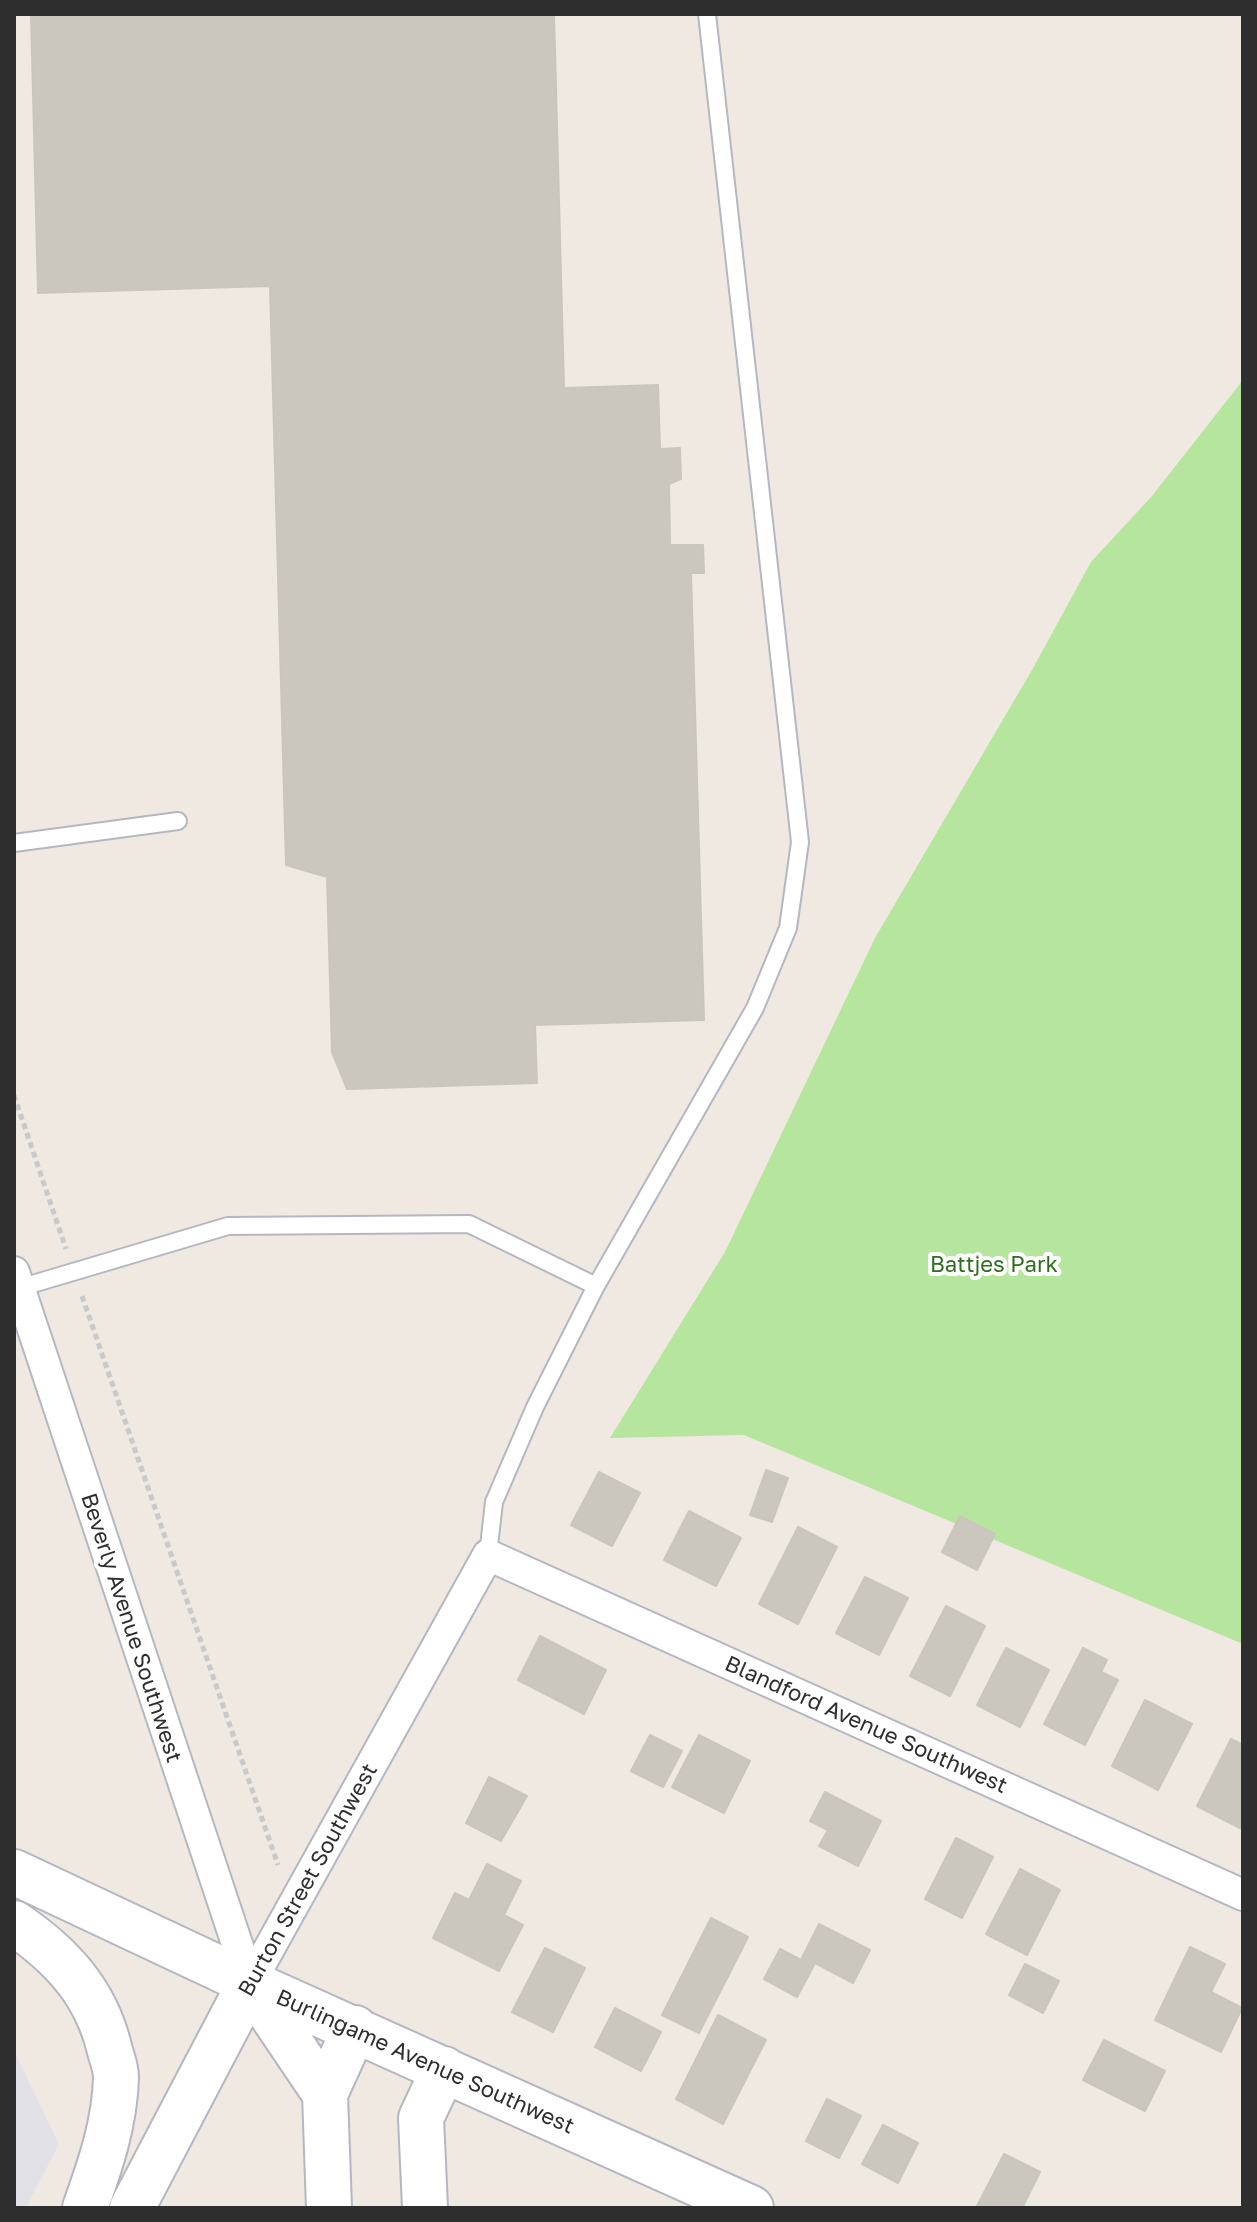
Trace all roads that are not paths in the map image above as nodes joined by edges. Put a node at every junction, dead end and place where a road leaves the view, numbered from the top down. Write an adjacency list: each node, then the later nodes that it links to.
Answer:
1 (707, 14): 5 (lane)
2 (178, 821): 3 (lane)
3 (14, 843)
4 (17, 1280): 5 (lane); 10 (street, Beverly Avenue Southwest)
5 (596, 1286): 6 (lane)
6 (488, 1555): 8 (street, Blandford Avenue Southwest); 10 (street, Burton Street Southwest)
7 (14, 1872): 10 (street, Burlingame Avenue Southwest)
8 (1243, 1895)
9 (14, 1923): 14 (street)
10 (250, 1983): 11 (street, Burlingame Avenue Southwest); 13 (street); 15 (street, Burton Street Southwest)
11 (355, 2028): 12 (street, Burlingame Avenue Southwest); 13 (street)
12 (444, 2069): 17 (street); 18 (street, Burlingame Avenue Southwest)
13 (325, 2094): 16 (street)
14 (85, 2208)
15 (132, 2208)
16 (329, 2208)
17 (425, 2208)
18 (751, 2208)

